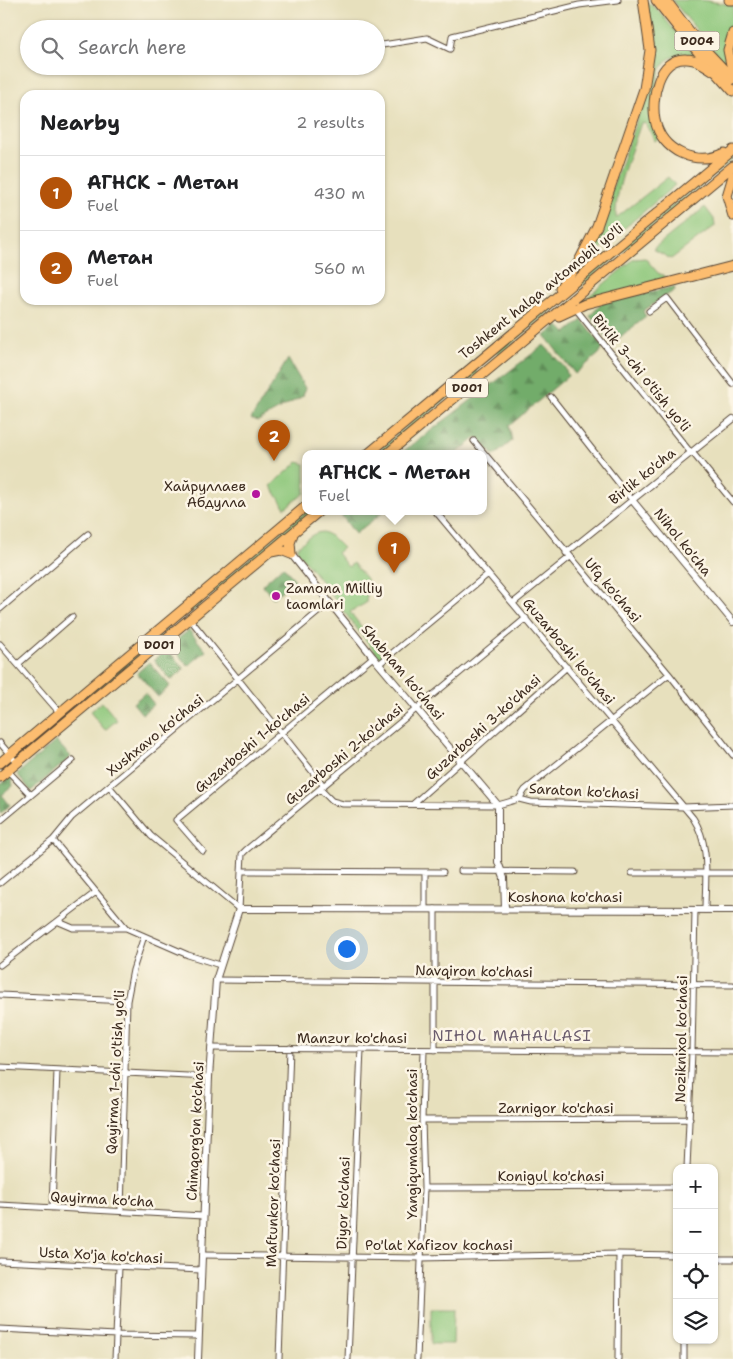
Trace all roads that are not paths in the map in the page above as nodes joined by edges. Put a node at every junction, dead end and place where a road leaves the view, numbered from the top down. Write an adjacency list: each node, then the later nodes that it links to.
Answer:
1 (618, 0): 8 (street)
2 (643, 0): 18 (main road)
3 (656, 0): 9 (main road, D004)
4 (666, 0): 11 (main road, D004)
5 (729, 0): 6 (main road)
6 (733, 0)
7 (733, 33): 10 (main road)
8 (385, 45)
9 (714, 71): 12 (main road, D004); 13 (main road)
10 (733, 75)
11 (733, 79)
12 (733, 91)
13 (733, 149): 18 (main road, Toshkent halqa avtomobil yo'li / D001)
14 (733, 166): 21 (main road, Toshkent halqa avtomobil yo'li / D001)
15 (733, 176): 16 (main road)
16 (733, 216)
17 (733, 266): 19 (main road)
18 (541, 308): 22 (main road, Toshkent halqa avtomobil yo'li / D001)
19 (575, 308): 21 (main road); 31 (street, Birlik 3-chi o'tish yo'li)
20 (649, 311): 24 (street)
21 (546, 322): 23 (main road, Toshkent halqa avtomobil yo'li / D001)
22 (481, 358): 23 (main road); 28 (main road, Toshkent halqa avtomobil yo'li / D001)
23 (490, 369): 29 (main road, Toshkent halqa avtomobil yo'li / D001)
24 (733, 384)
25 (551, 396): 33 (street)
26 (733, 419): 31 (street, Birlik ko'cha)
27 (474, 441): 30 (street, Ufq ko'chasi)
28 (373, 450)
29 (393, 450)
30 (481, 450)
31 (691, 452): 33 (street, Birlik ko'cha); 34 (street, Birlik 3-chi o'tish yo'li)
32 (487, 457): 42 (street, Ufq ko'chasi)
33 (632, 500): 42 (street, Birlik ko'cha); 51 (street, Nihol ko'cha)
34 (733, 502)
35 (302, 510): 47 (main road, D001)
36 (314, 515): 38 (main road, D001)
37 (439, 515): 43 (street, Guzarboshi ko'chasi)
38 (294, 532): 40 (main road, D001); 41 (main road)
39 (88, 534): 46 (street)
40 (270, 552): 41 (main road); 50 (main road, D001)
41 (291, 554): 44 (street, Shabnam ko'chasi)
42 (568, 555): 45 (street, Birlik ko'cha); 57 (street, Ufq ko'chasi)
43 (488, 574): 45 (street, Guzarboshi ko'chasi); 55 (street)
44 (329, 603): 53 (street, Shabnam ko'chasi); 58 (street, Xushxavo ko'chasi)
45 (513, 603): 49 (street, Guzarboshi ko'chasi)
46 (0, 609)
47 (177, 615): 50 (main road); 60 (main road, D001)
48 (72, 616): 54 (street)
49 (526, 618): 56 (street, Guzarboshi ko'chasi); 59 (street, Guzarboshi 2-ko'chasi)
50 (187, 621): 58 (street, Saraton ko'chasi); 70 (main road, D001)
51 (733, 622)
52 (0, 644): 54 (street)
53 (373, 657): 55 (street, Shabnam ko'chasi); 62 (street, Guzarboshi 1-ko'chasi)
54 (18, 664): 60 (street)
55 (379, 664): 59 (street, Shabnam ko'chasi)
56 (567, 667): 61 (street, Guzarboshi ko'chasi); 68 (street, Guzarboshi 3-ko'chasi)
57 (669, 674): 61 (street); 64 (street, Ufq ko'chasi)
58 (238, 681): 62 (street, Saraton ko'chasi); 73 (street, Xushxavo ko'chasi)
59 (417, 709): 68 (street, Shabnam ko'chasi); 74 (street, Guzarboshi 2-ko'chasi)
60 (59, 712): 65 (main road, D001)
61 (611, 719): 76 (street); 80 (street, Guzarboshi ko'chasi)
62 (280, 734): 74 (street, Saraton ko'chasi); 83 (street, Guzarboshi 1-ko'chasi)
63 (0, 743): 65 (street)
64 (731, 748): 66 (street, Ufq ko'chasi)
65 (10, 754): 69 (main road, D001); 70 (street)
66 (733, 755)
67 (73, 760): 75 (street)
68 (460, 760): 77 (street, Guzarboshi 3-ko'chasi); 78 (street, Shabnam ko'chasi)
69 (0, 763)
70 (17, 763): 71 (main road, D001)
71 (8, 770): 72 (main road, D001); 75 (street)
72 (0, 777)
73 (109, 786): 82 (street); 95 (street, Xushxavo ko'chasi)
74 (322, 788): 77 (street, Saraton ko'chasi); 84 (street, Guzarboshi 2-ko'chasi)
75 (31, 795): 81 (street)
76 (519, 799): 78 (street, Saraton ko'chasi); 80 (street, Saraton ko'chasi)
77 (413, 804): 78 (street, Saraton ko'chasi)
78 (498, 805): 86 (street)
79 (733, 806): 80 (street, Saraton ko'chasi)
80 (683, 807): 91 (street)
81 (0, 821)
82 (53, 840): 93 (street); 94 (street)
83 (203, 851)
84 (242, 871): 87 (street); 95 (street, Guzarboshi 2-ko'chasi)
85 (461, 871): 86 (street)
86 (502, 871): 89 (street); 98 (street)
87 (425, 872): 88 (street); 96 (street)
88 (443, 872)
89 (575, 872)
90 (632, 873): 91 (street)
91 (705, 873): 92 (street); 100 (street)
92 (733, 873)
93 (0, 883)
94 (96, 892): 102 (street); 103 (street)
95 (239, 909): 96 (street, Koshona ko'chasi); 106 (street, Chimqorg'on ko'chasi)
96 (425, 909): 97 (street, Koshona ko'chasi)
97 (434, 909): 98 (street, Koshona ko'chasi); 108 (street)
98 (505, 909): 99 (street, Koshona ko'chasi)
99 (695, 910): 100 (street, Koshona ko'chasi); 109 (street, Noziknixol ko'chasi)
100 (706, 910): 101 (street, Koshona ko'chasi)
101 (733, 910)
102 (59, 922): 103 (street); 105 (street)
103 (126, 928): 104 (street)
104 (144, 936): 106 (street); 112 (street, Qayirma 1-chi o'tish yo'li)
105 (0, 964)
106 (220, 965): 107 (street, Chimqorg'on ko'chasi)
107 (216, 980): 108 (street, Navqiron ko'chasi); 113 (street, Chimqorg'on ko'chasi)
108 (435, 982): 109 (street, Navqiron ko'chasi); 117 (street)
109 (694, 985): 110 (street, Navqiron ko'chasi); 118 (street, Noziknixol ko'chasi)
110 (733, 985)
111 (0, 995): 112 (street)
112 (127, 1001): 122 (street, Qayirma 1-chi o'tish yo'li)
113 (211, 1048): 114 (street, Manzur ko'chasi); 123 (street, Chimqorg'on ko'chasi)
114 (290, 1048): 115 (street, Manzur ko'chasi); 136 (street, Maftunkor ko'chasi)
115 (361, 1049): 116 (street, Manzur ko'chasi); 137 (street, Diyor ko'chasi)
116 (424, 1050): 117 (street, Manzur ko'chasi); 125 (street, Yangiqumaloq ko'chasi)
117 (435, 1050): 118 (street, Manzur ko'chasi)
118 (692, 1052): 119 (street, Manzur ko'chasi); 124 (street, Noziknixol ko'chasi)
119 (733, 1052)
120 (0, 1067): 121 (street)
121 (57, 1070): 122 (street); 130 (street)
122 (124, 1072): 123 (street); 131 (street, Qayirma 1-chi o'tish yo'li)
123 (209, 1077): 132 (street, Chimqorg'on ko'chasi)
124 (690, 1119): 125 (street, Zarnigor ko'chasi); 126 (street, Noziknixol ko'chasi)
125 (422, 1120): 128 (street, Yangiqumaloq ko'chasi)
126 (686, 1164)
127 (673, 1186): 128 (street, Konigul ko'chasi)
128 (424, 1188): 138 (street, Yangiqumaloq ko'chasi)
129 (0, 1205): 130 (street, Qayirma ko'cha)
130 (52, 1208): 131 (street, Qayirma ko'cha)
131 (121, 1211): 132 (street, Qayirma ko'cha)
132 (203, 1216): 134 (street, Chimqorg'on ko'chasi)
133 (619, 1254): 135 (street, Po'lat Xafizov kochasi); 138 (street, Po'lat Xafizov kochasi); 153 (street)
134 (202, 1255): 136 (street, Po'lat Xafizov kochasi); 143 (street, Chimqorg'on ko'chasi)
135 (673, 1255)
136 (282, 1256): 137 (street, Po'lat Xafizov kochasi); 150 (street, Maftunkor ko'chasi)
137 (352, 1257): 138 (street, Po'lat Xafizov kochasi); 151 (street, Diyor ko'chasi)
138 (421, 1258): 152 (street, Yangiqumaloq ko'chasi)
139 (718, 1259): 140 (street)
140 (733, 1259)
141 (0, 1261): 142 (street, Usta Xo'ja ko'chasi)
142 (120, 1267): 143 (street, Usta Xo'ja ko'chasi); 145 (street)
143 (201, 1270): 146 (street, Chimqorg'on ko'chasi)
144 (0, 1329): 145 (street)
145 (116, 1335): 146 (street); 148 (street)
146 (198, 1336): 149 (street, Chimqorg'on ko'chasi)
147 (684, 1344): 154 (street)
148 (115, 1359)
149 (198, 1359)
150 (279, 1359)
151 (348, 1359)
152 (417, 1359)
153 (618, 1359)
154 (684, 1359)

